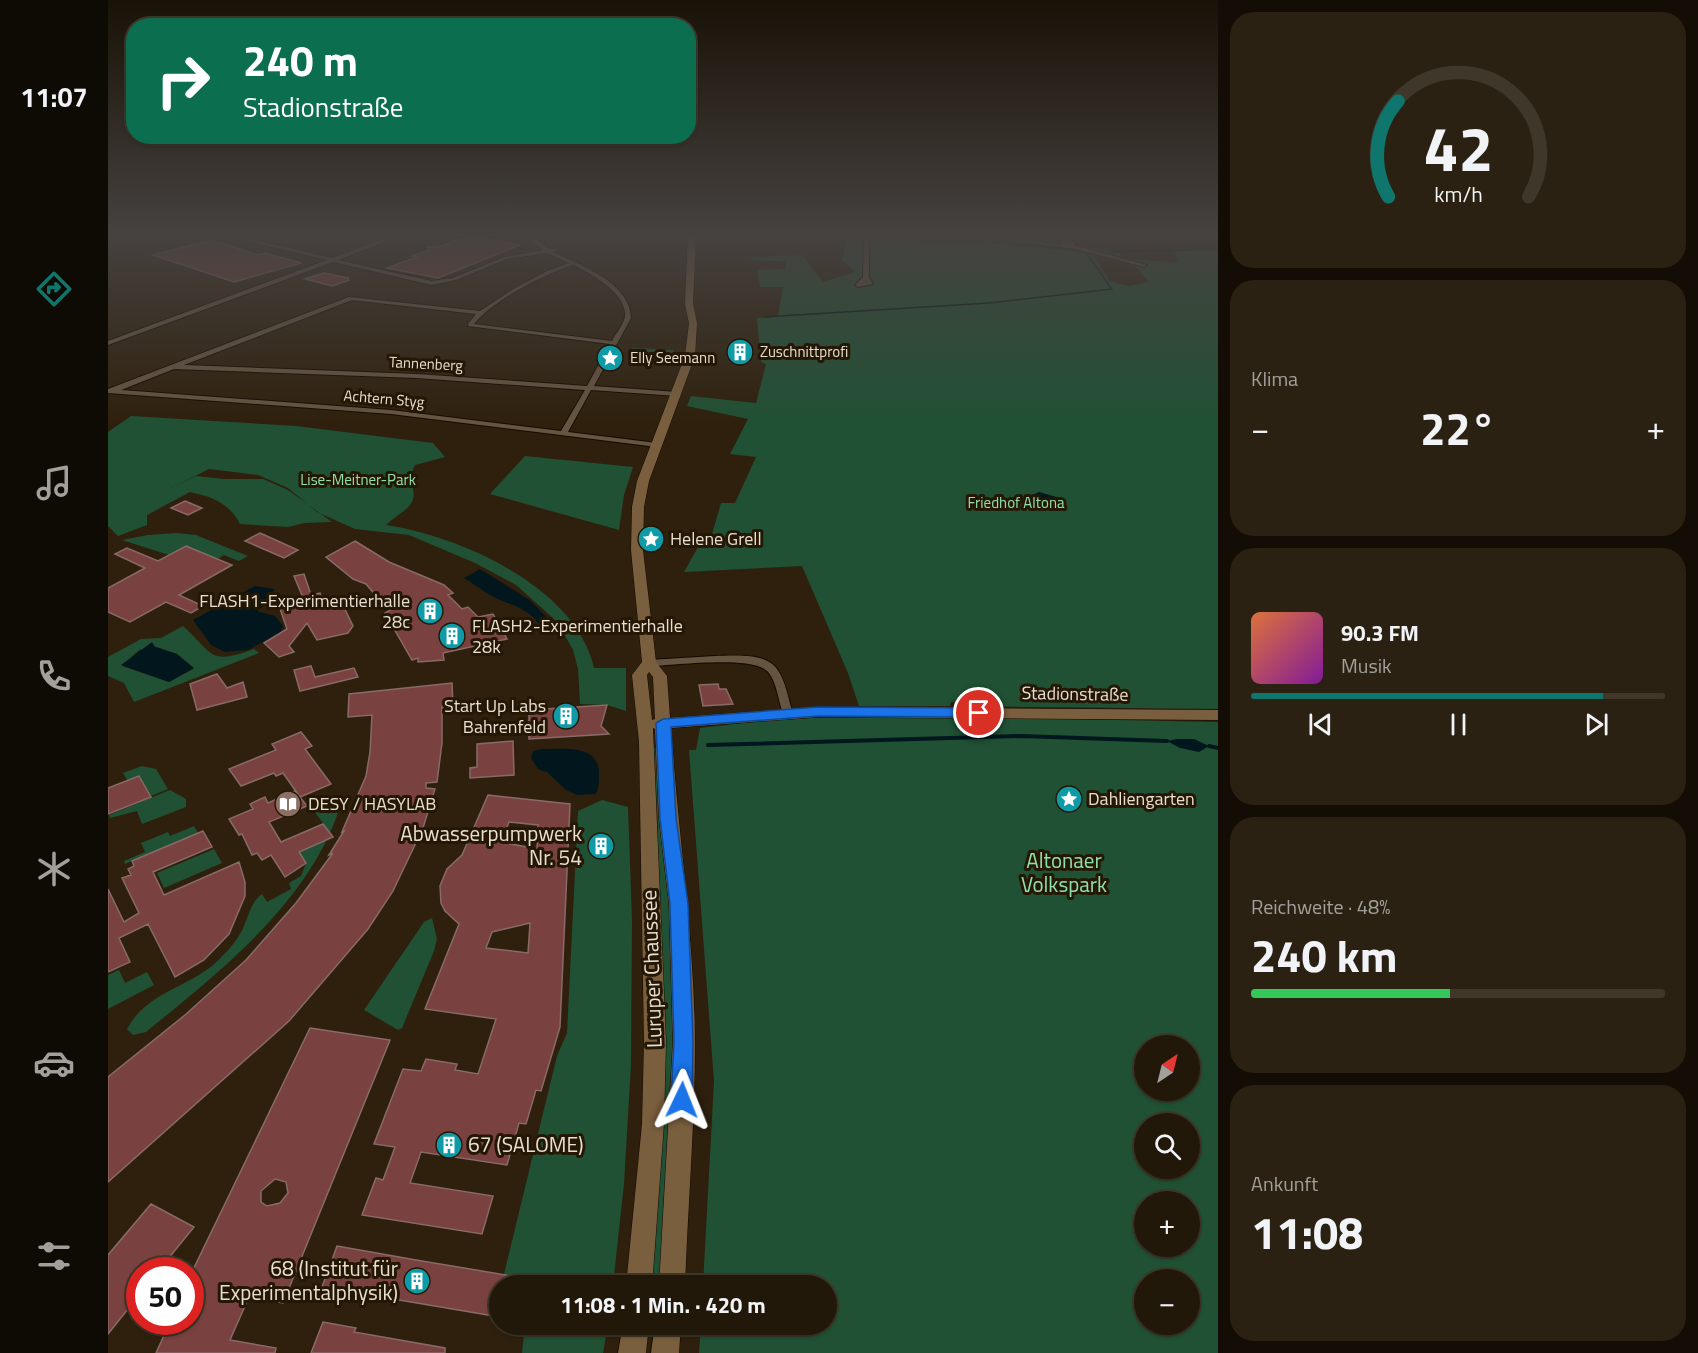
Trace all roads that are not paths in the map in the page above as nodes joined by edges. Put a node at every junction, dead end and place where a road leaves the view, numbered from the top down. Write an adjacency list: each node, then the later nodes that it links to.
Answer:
1 (228, 298): 8 (street)
2 (351, 298): 10 (street)
3 (352, 298): 7 (street)
4 (506, 298): 7 (street)
5 (623, 298): 9 (street)
6 (689, 298): 13 (main road)
7 (483, 313): 9 (street)
8 (108, 343)
9 (614, 343): 11 (street)
10 (173, 367): 11 (street, Tannenberg); 12 (street)
11 (590, 388): 13 (street, Tannenberg); 14 (street)
12 (109, 392): 14 (street, Achtern Styg)
13 (677, 394): 15 (main road)
14 (564, 434): 15 (street, Achtern Styg)
15 (657, 445): 16 (main road)
16 (649, 663): 17 (street); 19 (main road, Luruper Chaussee); 20 (main road, Luruper Chaussee)
17 (788, 713): 18 (main road, Stadionstraße); 19 (main road, Stadionstraße)
18 (1218, 715)
19 (663, 723): 20 (main road, Stadionstraße); 22 (main road, Luruper Chaussee)
20 (644, 725): 21 (main road, Luruper Chaussee)
21 (640, 1275)
22 (673, 1275)
23 (634, 1335): 25 (main road)
24 (667, 1335): 26 (main road)
25 (632, 1353)
26 (665, 1353)

